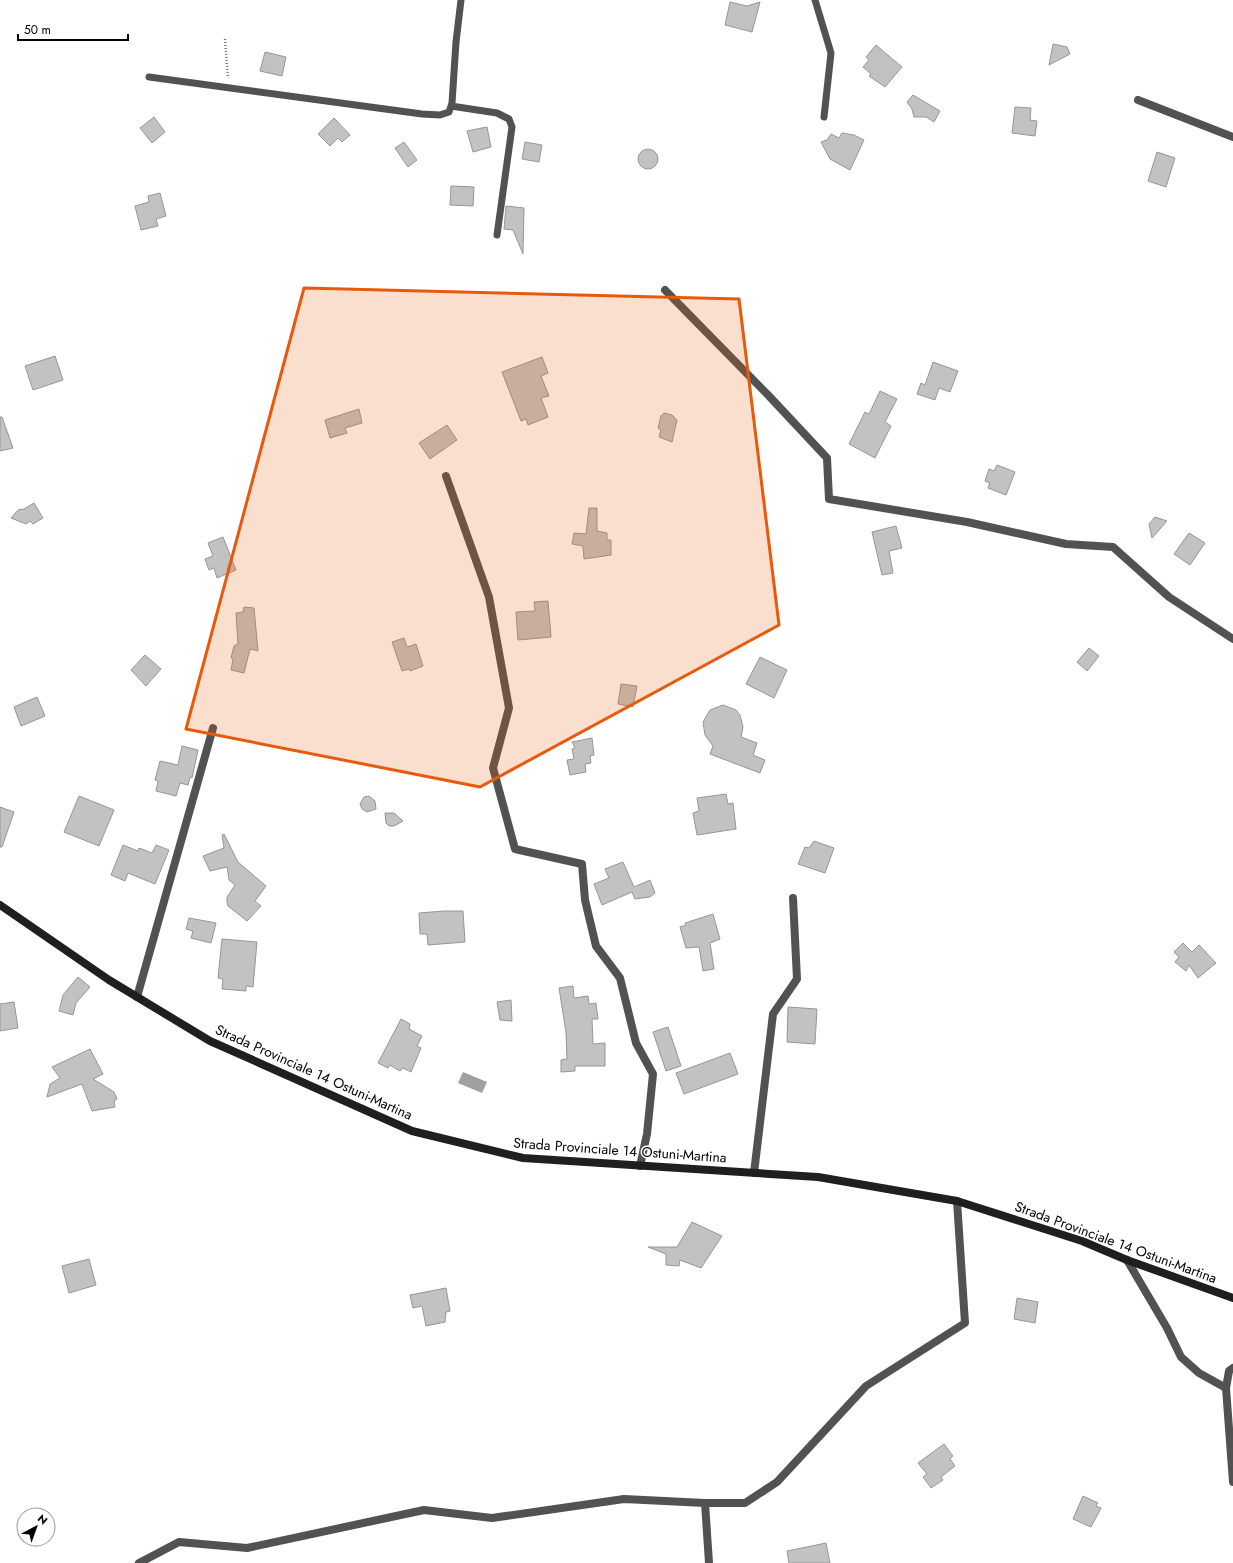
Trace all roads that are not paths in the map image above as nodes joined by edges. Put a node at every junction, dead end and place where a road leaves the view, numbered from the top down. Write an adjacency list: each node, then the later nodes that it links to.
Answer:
1 (461, 0): 5 (lane)
2 (815, 0): 6 (lane)
3 (149, 77): 5 (lane)
4 (1138, 100): 7 (street)
5 (451, 106): 8 (lane)
6 (824, 117)
7 (1233, 137)
8 (497, 235)
9 (665, 290): 11 (street)
10 (446, 476): 16 (street)
11 (1233, 639)
12 (213, 728): 15 (street)
13 (793, 898): 17 (street)
14 (0, 905): 15 (main road, Strada Provinciale 14 Ostuni-Martina)
15 (137, 997): 16 (main road, Strada Provinciale 14 Ostuni-Martina)
16 (640, 1166): 17 (main road, Strada Provinciale 14 Ostuni-Martina)
17 (754, 1173): 18 (main road, Strada Provinciale 14 Ostuni-Martina)
18 (957, 1201): 19 (main road, Strada Provinciale 14 Ostuni-Martina); 24 (street)
19 (1127, 1260): 20 (main road, Strada Provinciale 14 Ostuni-Martina); 22 (street)
20 (1233, 1298)
21 (1233, 1368): 22 (street)
22 (1226, 1388): 23 (street)
23 (1233, 1482)
24 (705, 1503): 25 (street); 26 (street)
25 (139, 1563)
26 (709, 1563)

